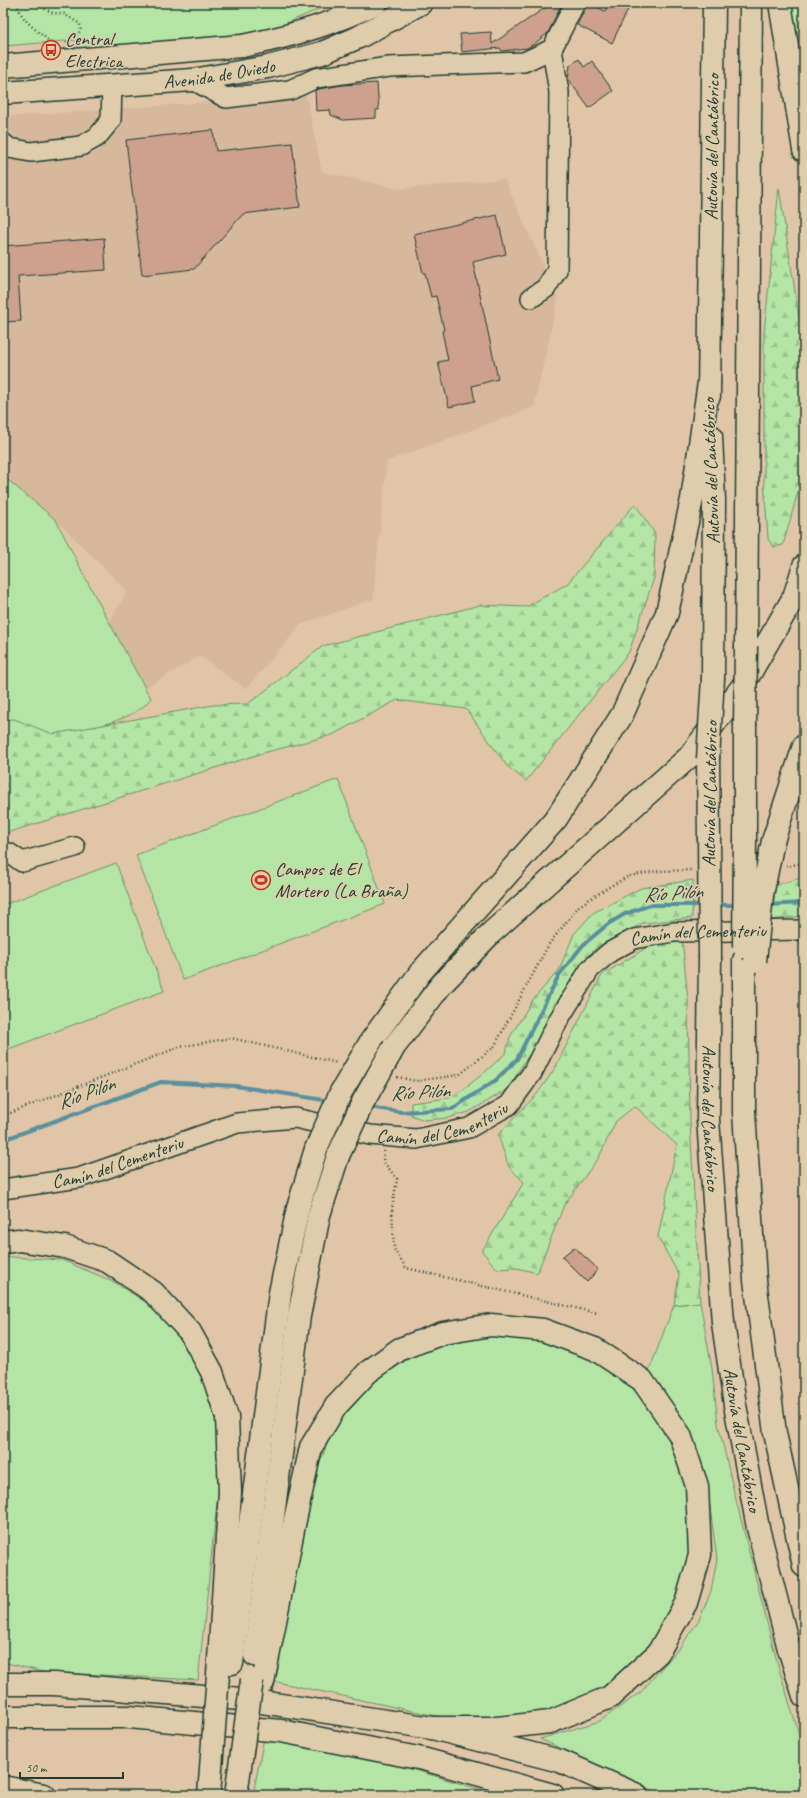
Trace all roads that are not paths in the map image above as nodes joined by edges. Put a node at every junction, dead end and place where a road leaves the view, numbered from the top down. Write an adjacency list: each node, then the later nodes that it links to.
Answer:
1 (376, 3): 8 (main road, Avenida de Oviedo)
2 (421, 3): 9 (main road, Avenida de Oviedo)
3 (575, 3): 7 (street)
4 (714, 3): 15 (main road, Autovía del Cantábrico)
5 (751, 3): 21 (main road, Autovía del Cantábrico, bridge)
6 (780, 3): 13 (main road)
7 (552, 49): 9 (street); 14 (street)
8 (3, 66)
9 (193, 80): 10 (main road, Avenida de Oviedo)
10 (112, 85): 11 (main road, Avenida de Oviedo); 12 (street)
11 (3, 93)
12 (3, 143)
13 (804, 150)
14 (531, 298)
15 (709, 382): 26 (main road, bridge); 30 (main road, Autovía del Cantábrico, bridge)
16 (804, 566): 27 (main road, bridge)
17 (804, 746): 21 (main road, bridge)
18 (75, 847): 19 (street)
19 (3, 855)
20 (804, 930): 22 (street, Camín del Cementeriu)
21 (750, 960): 24 (main road, Autovía del Cantábrico)
22 (3, 1189)
23 (3, 1242): 26 (main road)
24 (804, 1566)
25 (3, 1673): 29 (main road)
26 (224, 1676): 35 (main road, bridge); 36 (main road)
27 (258, 1681): 32 (main road); 37 (main road)
28 (3, 1684): 29 (main road)
29 (54, 1684): 32 (main road)
30 (804, 1696)
31 (3, 1717): 38 (main road)
32 (432, 1728): 39 (main road)
33 (3, 1787): 34 (main road)
34 (44, 1795)
35 (209, 1795)
36 (214, 1795)
37 (237, 1795)
38 (553, 1795)
39 (637, 1795)

